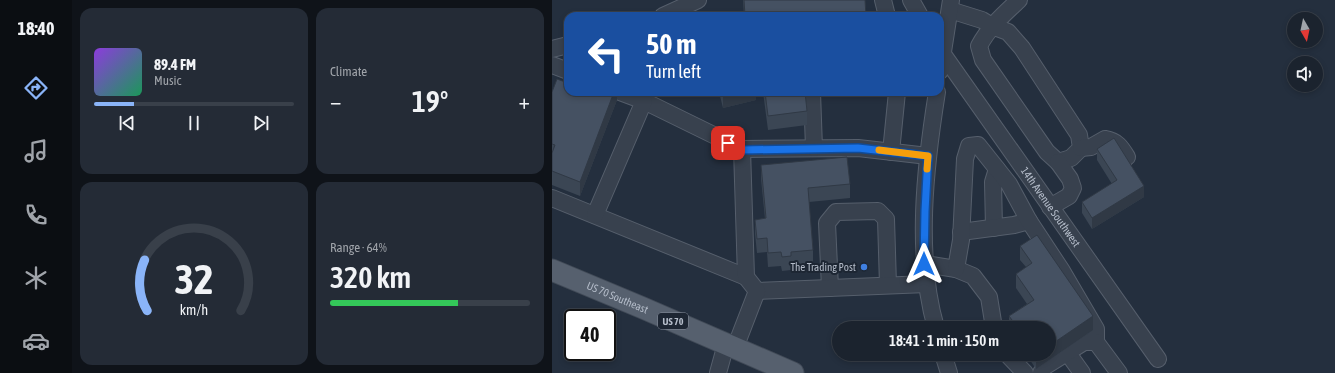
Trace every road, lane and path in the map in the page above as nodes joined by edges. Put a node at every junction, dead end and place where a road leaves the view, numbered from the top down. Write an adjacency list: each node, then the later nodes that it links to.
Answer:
1 (698, 0): 6 (street)
2 (883, 0): 7 (street)
3 (911, 0): 8 (street)
4 (1019, 0): 9 (street)
5 (950, 5): 9 (street); 10 (street)
6 (672, 12)
7 (886, 12)
8 (918, 12)
9 (992, 26): 21 (street); 26 (street)
10 (944, 36)
11 (564, 46): 12 (street)
12 (552, 49)
13 (944, 56): 29 (street, 14th Avenue Southwest)
14 (552, 65): 15 (street)
15 (564, 70)
16 (812, 96): 20 (street)
17 (897, 96): 23 (street)
18 (936, 96): 24 (street)
19 (644, 97): 22 (street); 30 (street)
20 (814, 148): 22 (street); 23 (street)
21 (1081, 148): 25 (street); 26 (street)
22 (742, 150): 37 (street)
23 (891, 152): 24 (street)
24 (928, 156): 34 (street)
25 (1127, 157)
26 (1058, 162): 29 (street)
27 (997, 169): 31 (street); 32 (street); 33 (street)
28 (552, 198): 30 (street)
29 (1050, 207): 47 (street, 14th Avenue Southwest)
30 (595, 215): 37 (street)
31 (1029, 221): 32 (street); 44 (street)
32 (994, 228): 33 (street)
33 (961, 232): 35 (street)
34 (924, 264): 35 (street); 38 (street)
35 (956, 269): 43 (street)
36 (552, 270): 45 (main road, US 70 Southeast / US 70)
37 (746, 277): 41 (street)
38 (927, 284): 39 (street); 42 (street)
39 (888, 285): 40 (street); 40 (street)
40 (830, 288): 41 (street)
41 (757, 291): 45 (street)
42 (934, 321)
43 (993, 321)
44 (1096, 342): 46 (street); 56 (street)
45 (730, 346): 50 (street); 51 (main road, US 70 Southeast / US 70)
46 (1067, 352): 54 (street); 55 (street)
47 (1158, 359)
48 (945, 361): 52 (street)
49 (1014, 361): 53 (street)
50 (718, 373)
51 (793, 373)
52 (949, 373)
53 (1025, 373)
54 (1041, 373)
55 (1082, 373)
56 (1118, 373)

